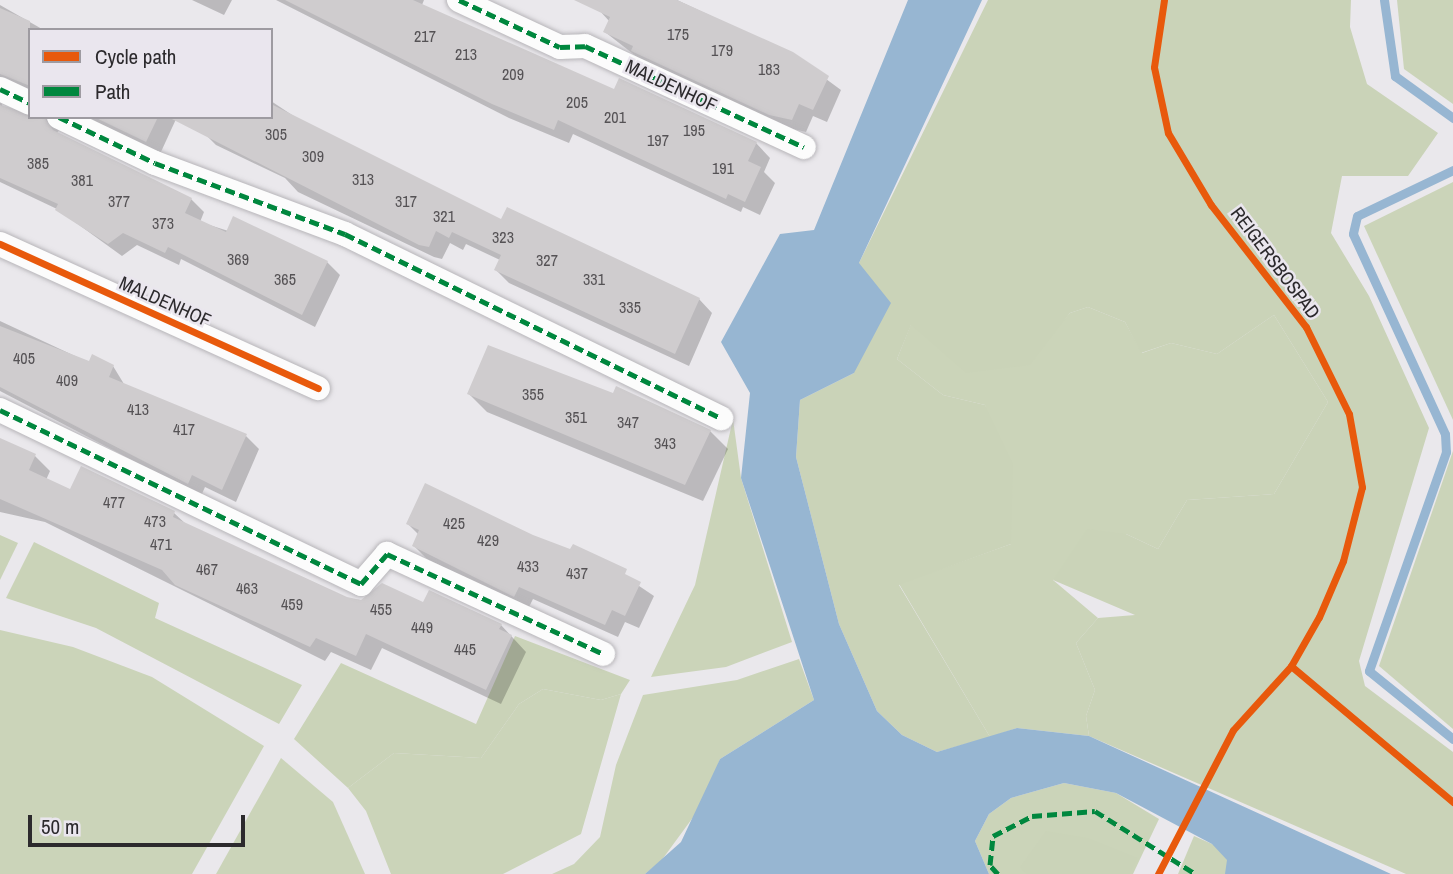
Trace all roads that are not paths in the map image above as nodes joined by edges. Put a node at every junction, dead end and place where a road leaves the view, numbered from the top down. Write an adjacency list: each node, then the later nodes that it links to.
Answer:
1 (459, 0): 5 (street, MALDENHOF)
2 (0, 89): 3 (street)
3 (28, 102)
4 (63, 119): 9 (street)
5 (804, 147)
6 (0, 244): 7 (street, MALDENHOF)
7 (318, 388)
8 (0, 410): 10 (street)
9 (721, 418)
10 (603, 654)

